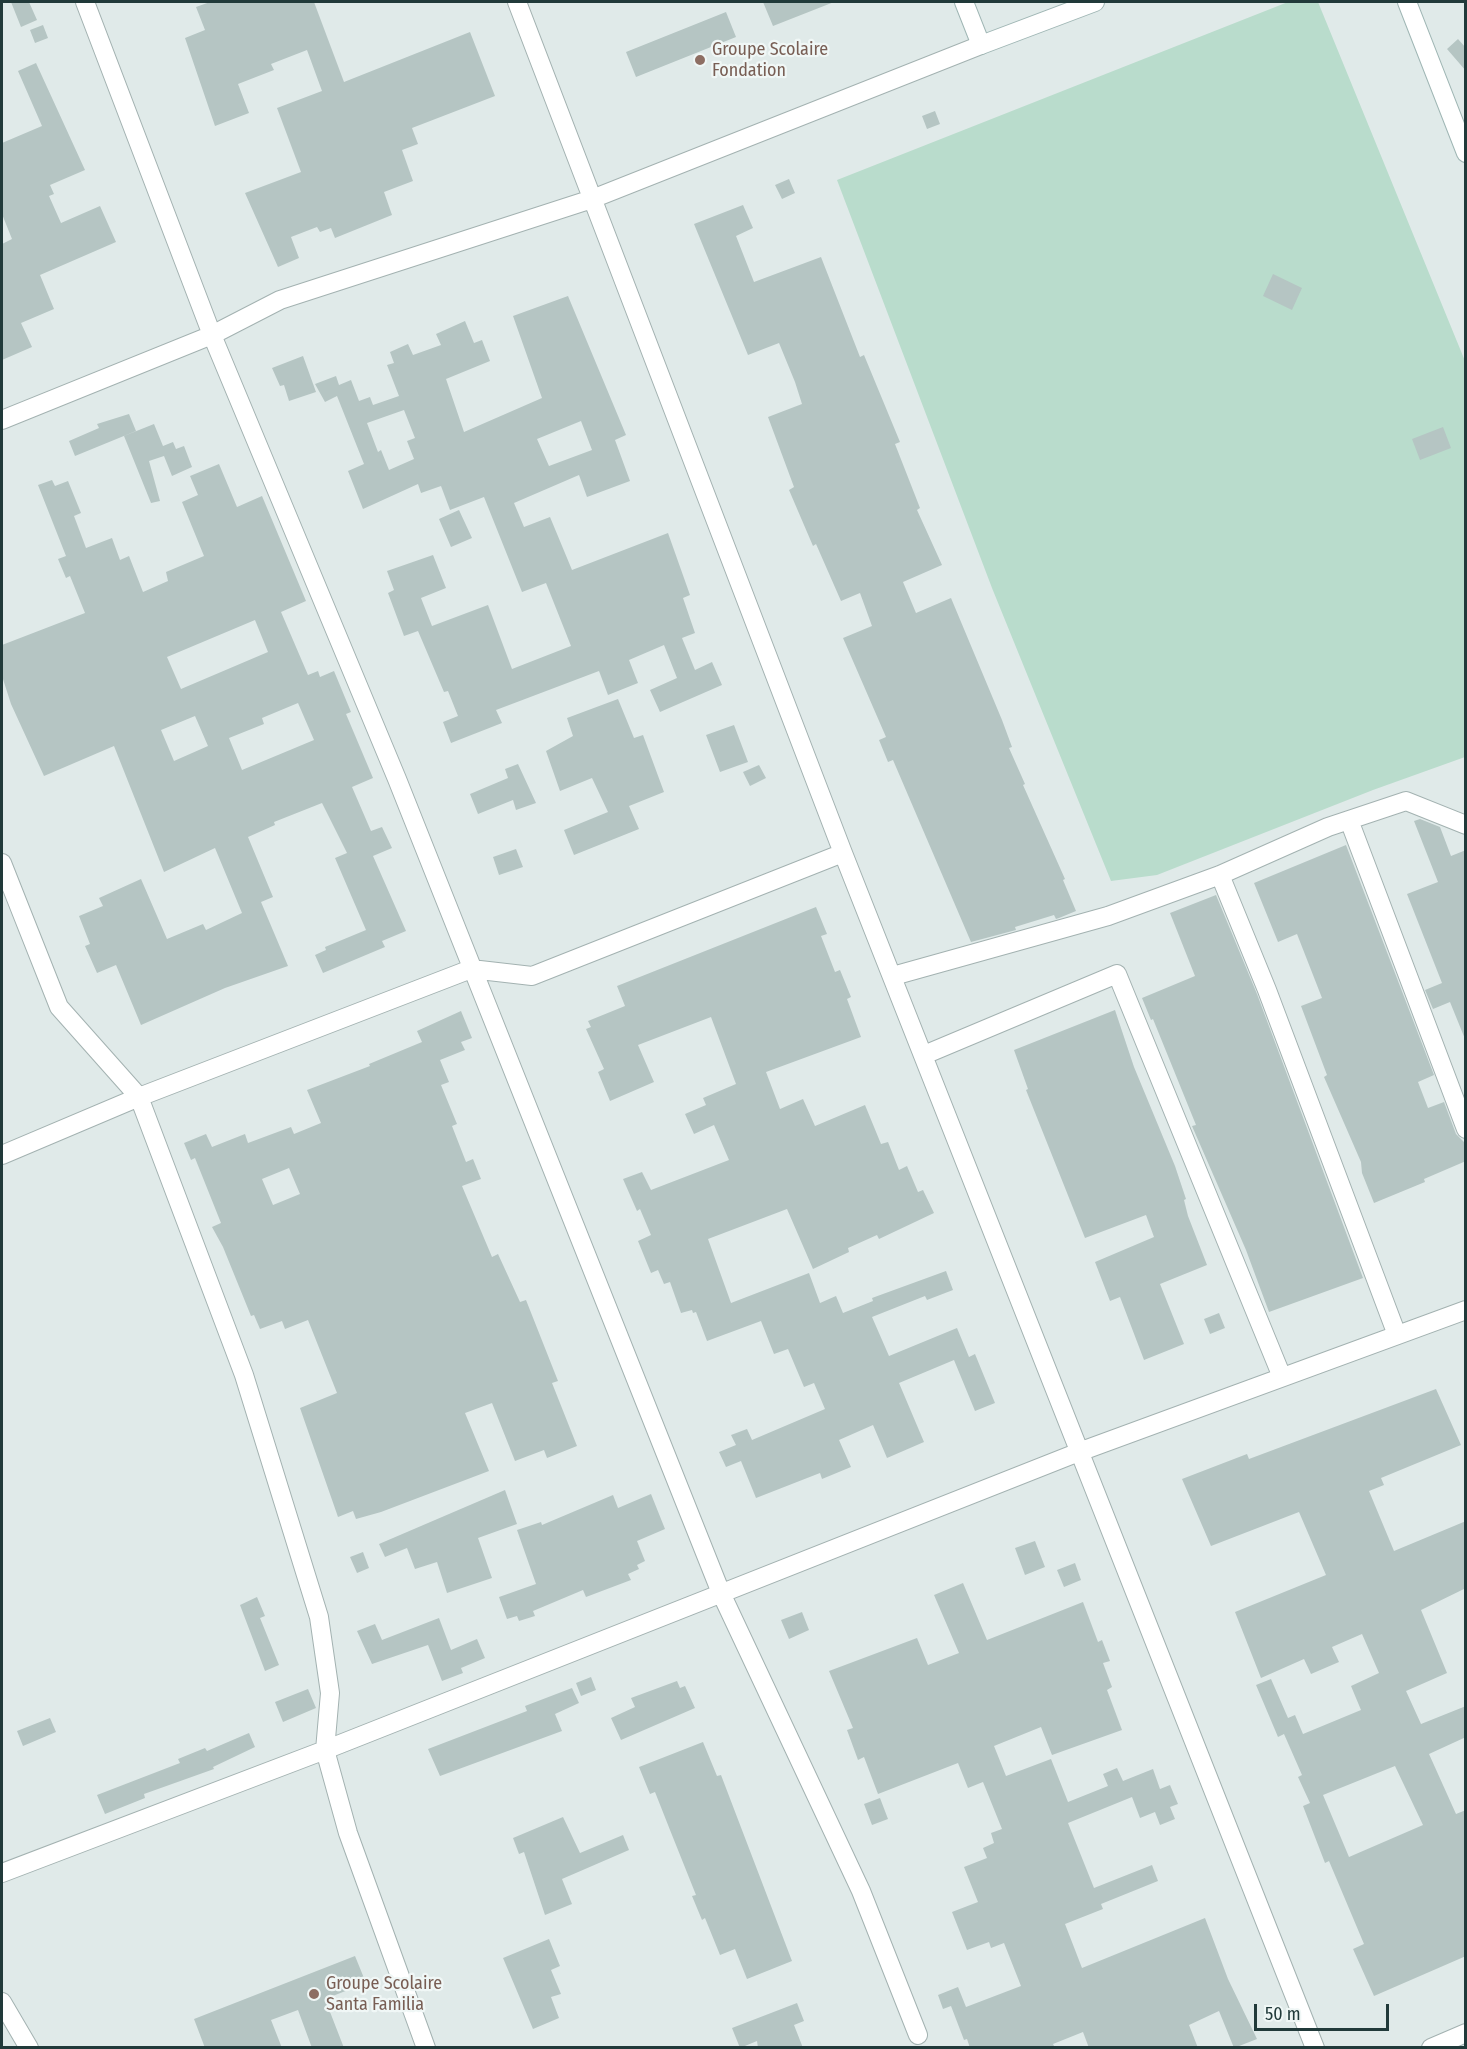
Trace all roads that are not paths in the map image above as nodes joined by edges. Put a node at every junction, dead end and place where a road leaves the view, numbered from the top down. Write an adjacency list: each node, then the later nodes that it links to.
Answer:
1 (85, 2): 9 (street)
2 (517, 2): 8 (street)
3 (964, 2): 6 (street)
4 (1095, 2): 6 (street)
5 (1407, 2): 7 (street)
6 (981, 45): 8 (street)
7 (1466, 153)
8 (592, 199): 9 (street); 13 (street)
9 (212, 335): 10 (street); 16 (street)
10 (2, 420)
11 (1349, 820): 12 (street); 15 (street); 20 (street)
12 (1466, 825)
13 (843, 853): 16 (street); 17 (street)
14 (2, 863): 19 (street)
15 (1220, 874): 17 (street); 23 (street)
16 (471, 969): 19 (street); 26 (street)
17 (893, 976): 18 (street)
18 (924, 1055): 24 (street); 25 (street)
19 (139, 1097): 21 (street); 27 (street)
20 (1466, 1129)
21 (2, 1155)
22 (1466, 1311): 23 (street)
23 (1397, 1335): 24 (street)
24 (1282, 1377): 25 (street)
25 (1079, 1452): 26 (street); 34 (street)
26 (721, 1593): 27 (street); 31 (street)
27 (326, 1750): 28 (street); 33 (street)
28 (2, 1873)
29 (2, 2002): 32 (street)
30 (1466, 2033): 35 (street)
31 (918, 2035)
32 (29, 2048)
33 (426, 2048)
34 (1315, 2048)
35 (1431, 2048)

